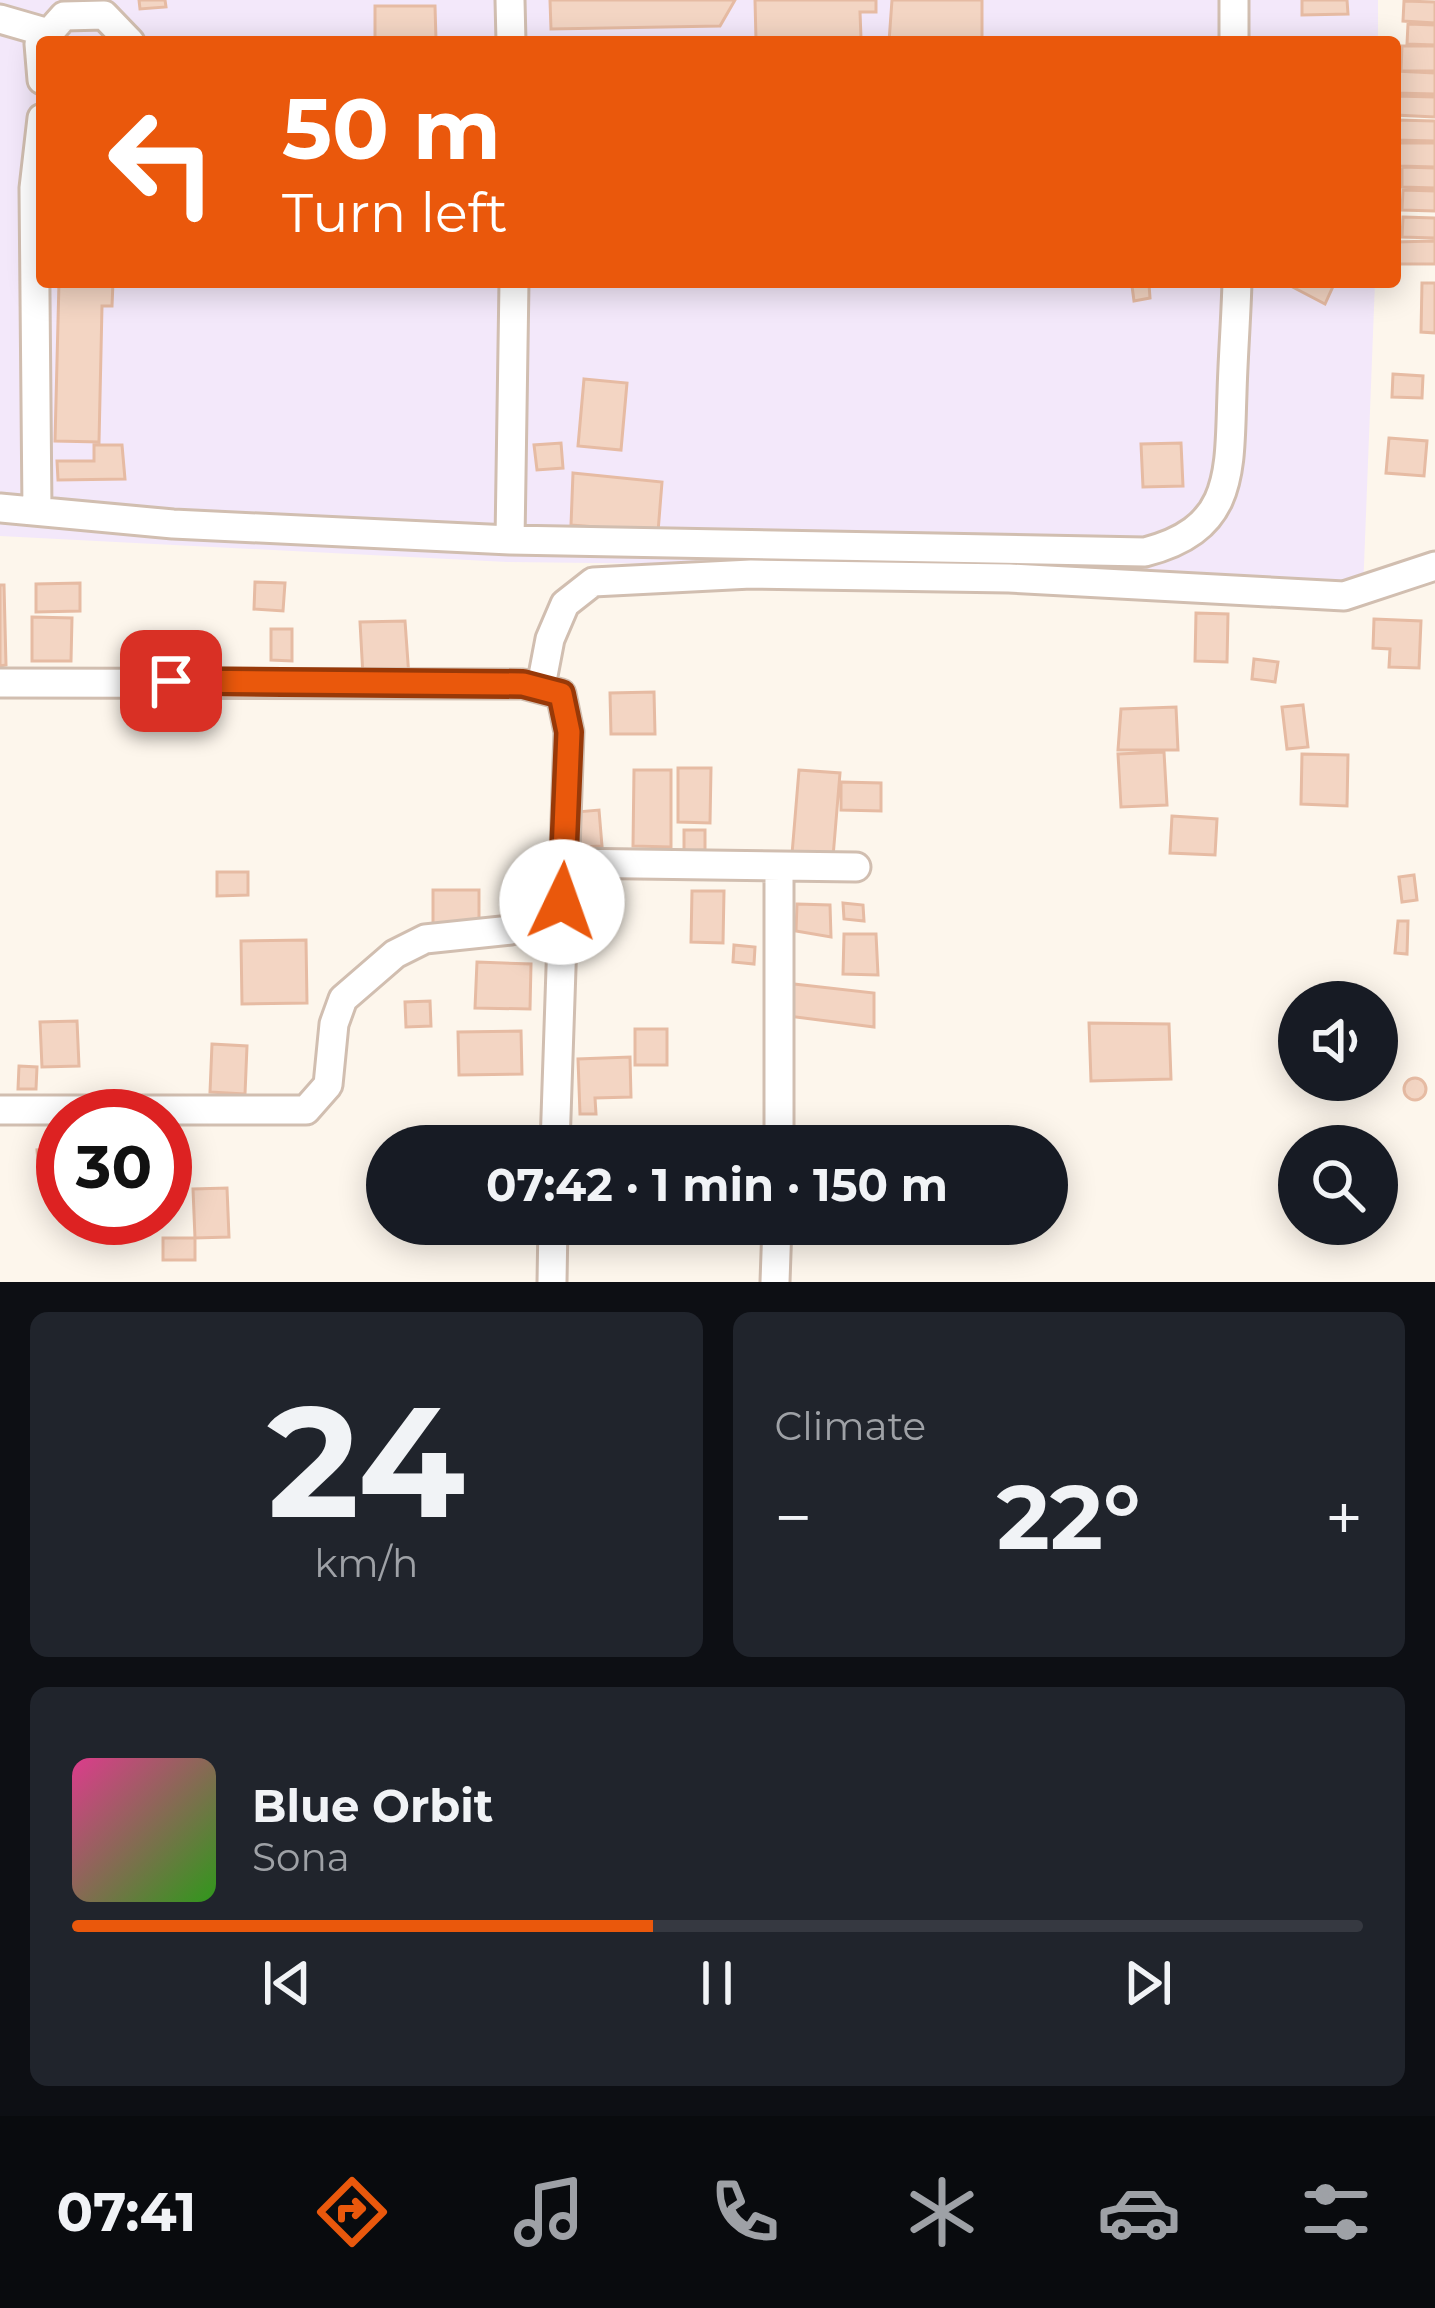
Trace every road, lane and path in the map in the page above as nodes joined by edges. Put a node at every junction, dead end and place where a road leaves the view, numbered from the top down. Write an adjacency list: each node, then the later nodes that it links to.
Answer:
1 (511, 0): 8 (street)
2 (1234, 0): 9 (street)
3 (81, 6): 5 (street); 7 (street)
4 (0, 19): 5 (street)
5 (45, 32): 6 (street)
6 (43, 36)
7 (124, 36)
8 (512, 36)
9 (1234, 36)
10 (36, 170): 14 (street)
11 (514, 288): 15 (street)
12 (1238, 288): 15 (street)
13 (0, 508): 14 (street)
14 (37, 510): 15 (street)
15 (510, 539)
16 (1435, 566): 18 (street)
17 (0, 683): 18 (street)
18 (541, 686): 19 (street)
19 (564, 863): 20 (street); 22 (street)
20 (779, 867): 21 (street); 25 (street)
21 (856, 867)
22 (562, 902): 23 (street); 24 (street)
23 (0, 1110)
24 (556, 1125)
25 (779, 1125)
26 (553, 1245): 28 (street)
27 (776, 1245): 29 (street)
28 (552, 1282)
29 (775, 1282)

